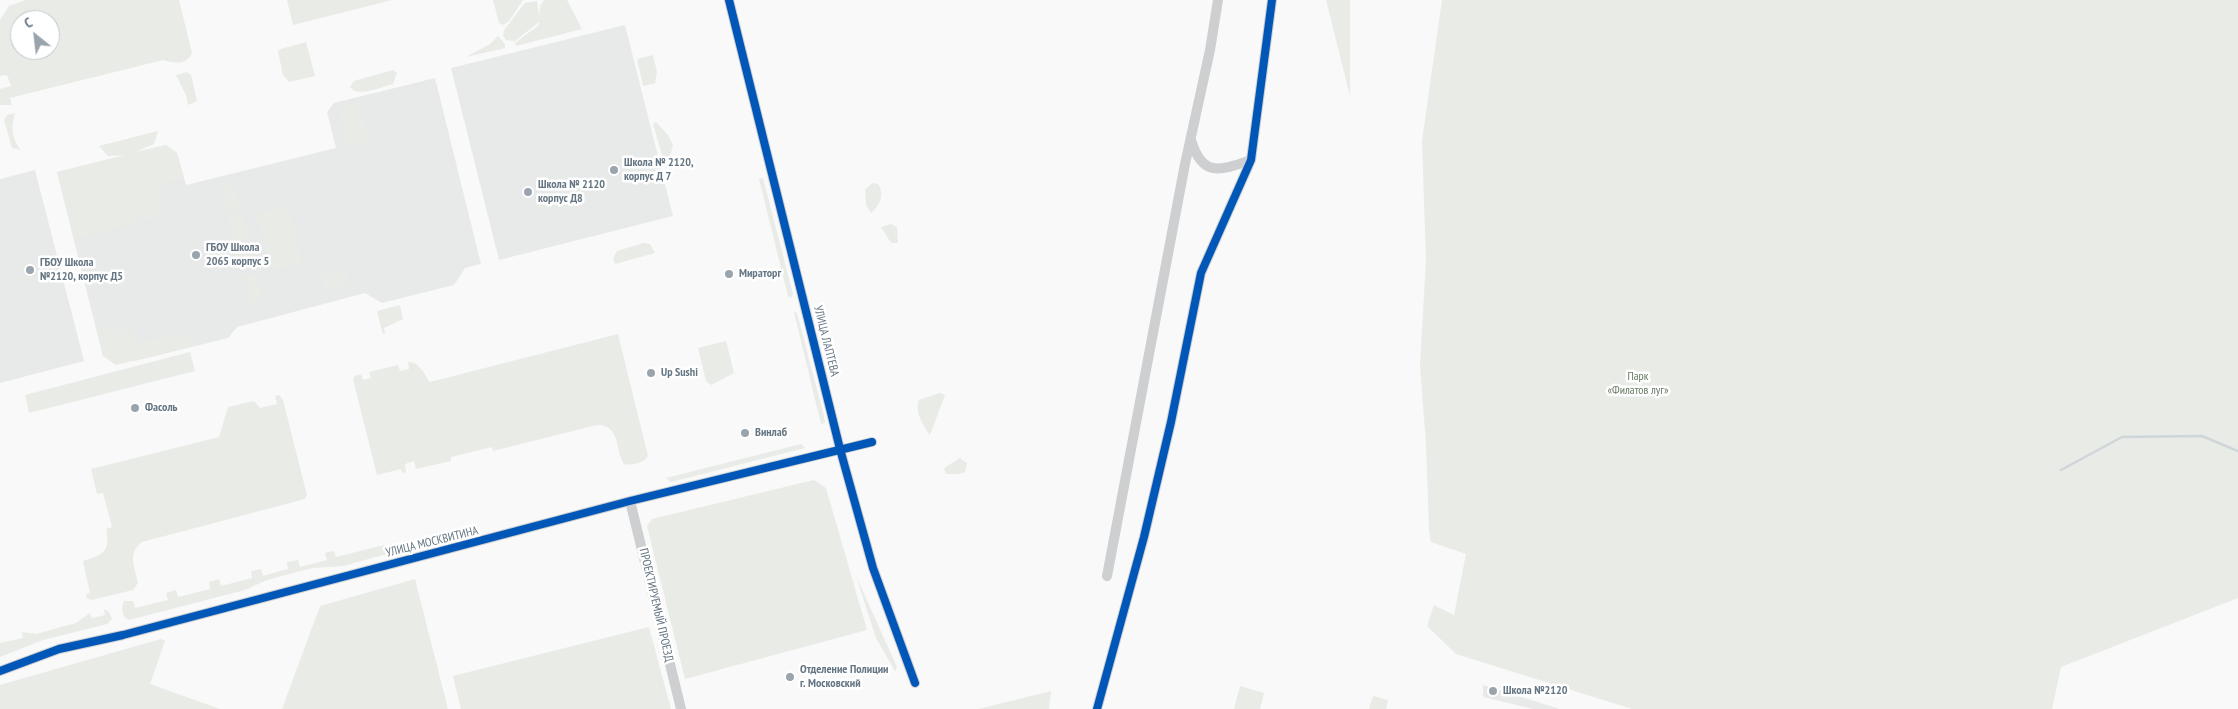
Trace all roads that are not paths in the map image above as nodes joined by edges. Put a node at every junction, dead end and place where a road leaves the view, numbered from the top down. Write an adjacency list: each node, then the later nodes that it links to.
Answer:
1 (730, 0): 7 (street, УЛИЦА ЛАПТЕВА)
2 (1218, 0): 4 (street)
3 (1272, 0): 5 (street)
4 (1190, 139): 5 (street); 9 (street)
5 (1251, 160): 13 (street)
6 (872, 442): 7 (street, УЛИЦА МОСКВИТИНА)
7 (840, 449): 8 (street, УЛИЦА МОСКВИТИНА); 11 (street, УЛИЦА ЛАПТЕВА)
8 (630, 502): 10 (street, УЛИЦА МОСКВИТИНА); 12 (street, ПРОЕКТИРУЕМЫЙ ПРОЕЗД)
9 (1107, 576)
10 (0, 671)
11 (915, 683)
12 (681, 709)
13 (1097, 709)

